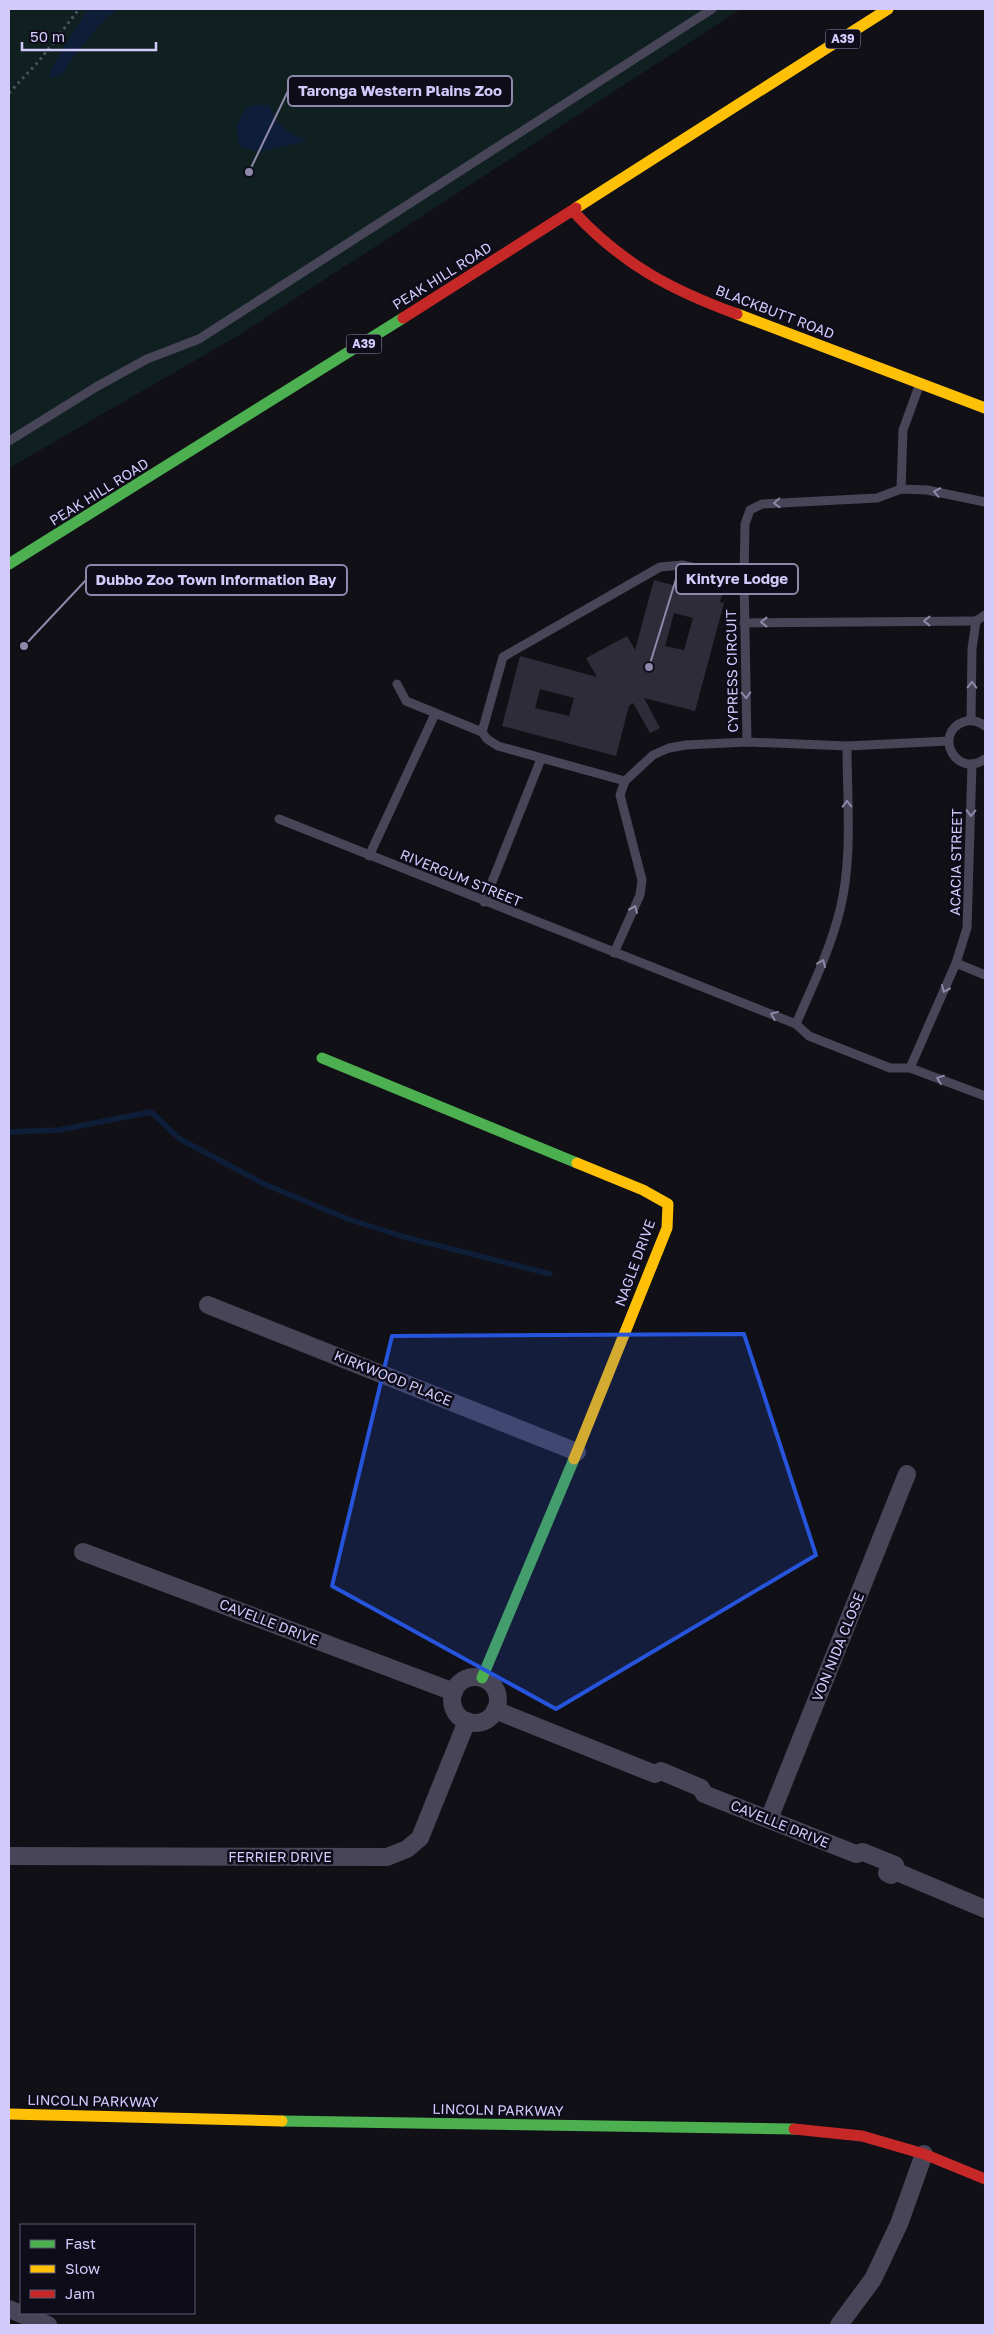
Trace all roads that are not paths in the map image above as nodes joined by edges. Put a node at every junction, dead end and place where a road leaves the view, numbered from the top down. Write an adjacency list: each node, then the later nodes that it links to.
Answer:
1 (712, 9): 6 (lane)
2 (888, 9): 3 (main road, PEAK HILL ROAD / A39)
3 (573, 211): 4 (main road, BLACKBUTT ROAD); 9 (main road, PEAK HILL ROAD / A39)
4 (920, 383): 5 (main road, BLACKBUTT ROAD); 7 (lane)
5 (985, 408)
6 (9, 441)
7 (901, 489): 8 (lane, CYPRESS CIRCUIT, one-way to 7); 10 (lane, CYPRESS CIRCUIT, one-way to 10)
8 (985, 502)
9 (9, 564)
10 (744, 578): 13 (lane, CYPRESS CIRCUIT); 18 (lane)
11 (985, 615): 12 (lane)
12 (976, 621): 13 (lane, one-way to 13); 16 (lane, one-way to 12)
13 (744, 623): 20 (lane, CYPRESS CIRCUIT, one-way to 20)
14 (397, 684): 15 (lane)
15 (435, 714): 18 (lane); 27 (lane)
16 (971, 720): 17 (lane); 19 (lane)
17 (985, 726)
18 (482, 732): 22 (lane)
19 (949, 741): 21 (lane); 24 (lane)
20 (747, 742): 21 (lane); 25 (lane)
21 (847, 746): 32 (lane, one-way to 21)
22 (541, 759): 25 (lane); 28 (lane)
23 (985, 759): 24 (lane)
24 (972, 764): 30 (lane, ACACIA STREET, one-way to 30)
25 (625, 781): 29 (lane, one-way to 25)
26 (279, 819): 27 (lane, RIVERGUM STREET)
27 (369, 856): 28 (lane, RIVERGUM STREET)
28 (484, 902): 29 (lane, RIVERGUM STREET)
29 (614, 953): 32 (lane, RIVERGUM STREET, one-way to 29)
30 (956, 964): 31 (lane); 34 (lane, ACACIA STREET, one-way to 34)
31 (985, 975)
32 (796, 1024): 34 (lane, RIVERGUM STREET)
33 (322, 1058): 37 (main road, NAGLE DRIVE)
34 (910, 1068): 35 (lane, RIVERGUM STREET, one-way to 34)
35 (985, 1096)
36 (208, 1305): 37 (street, KIRKWOOD PLACE)
37 (577, 1452): 40 (main road, NAGLE DRIVE)
38 (907, 1474): 44 (street, VON NIDA CLOSE)
39 (83, 1552): 41 (street, CAVELLE DRIVE)
40 (482, 1678): 41 (street); 42 (street)
41 (454, 1692): 43 (street)
42 (496, 1710): 43 (street); 44 (street, CAVELLE DRIVE)
43 (467, 1721): 45 (street, FERRIER DRIVE)
44 (769, 1819): 46 (street, CAVELLE DRIVE)
45 (9, 1856)
46 (985, 1908)
47 (9, 2114): 48 (main road, LINCOLN PARKWAY)
48 (924, 2154): 49 (main road, LINCOLN PARKWAY); 52 (street)
49 (984, 2177)
50 (21, 2314): 51 (street)
51 (48, 2325)
52 (839, 2325)

